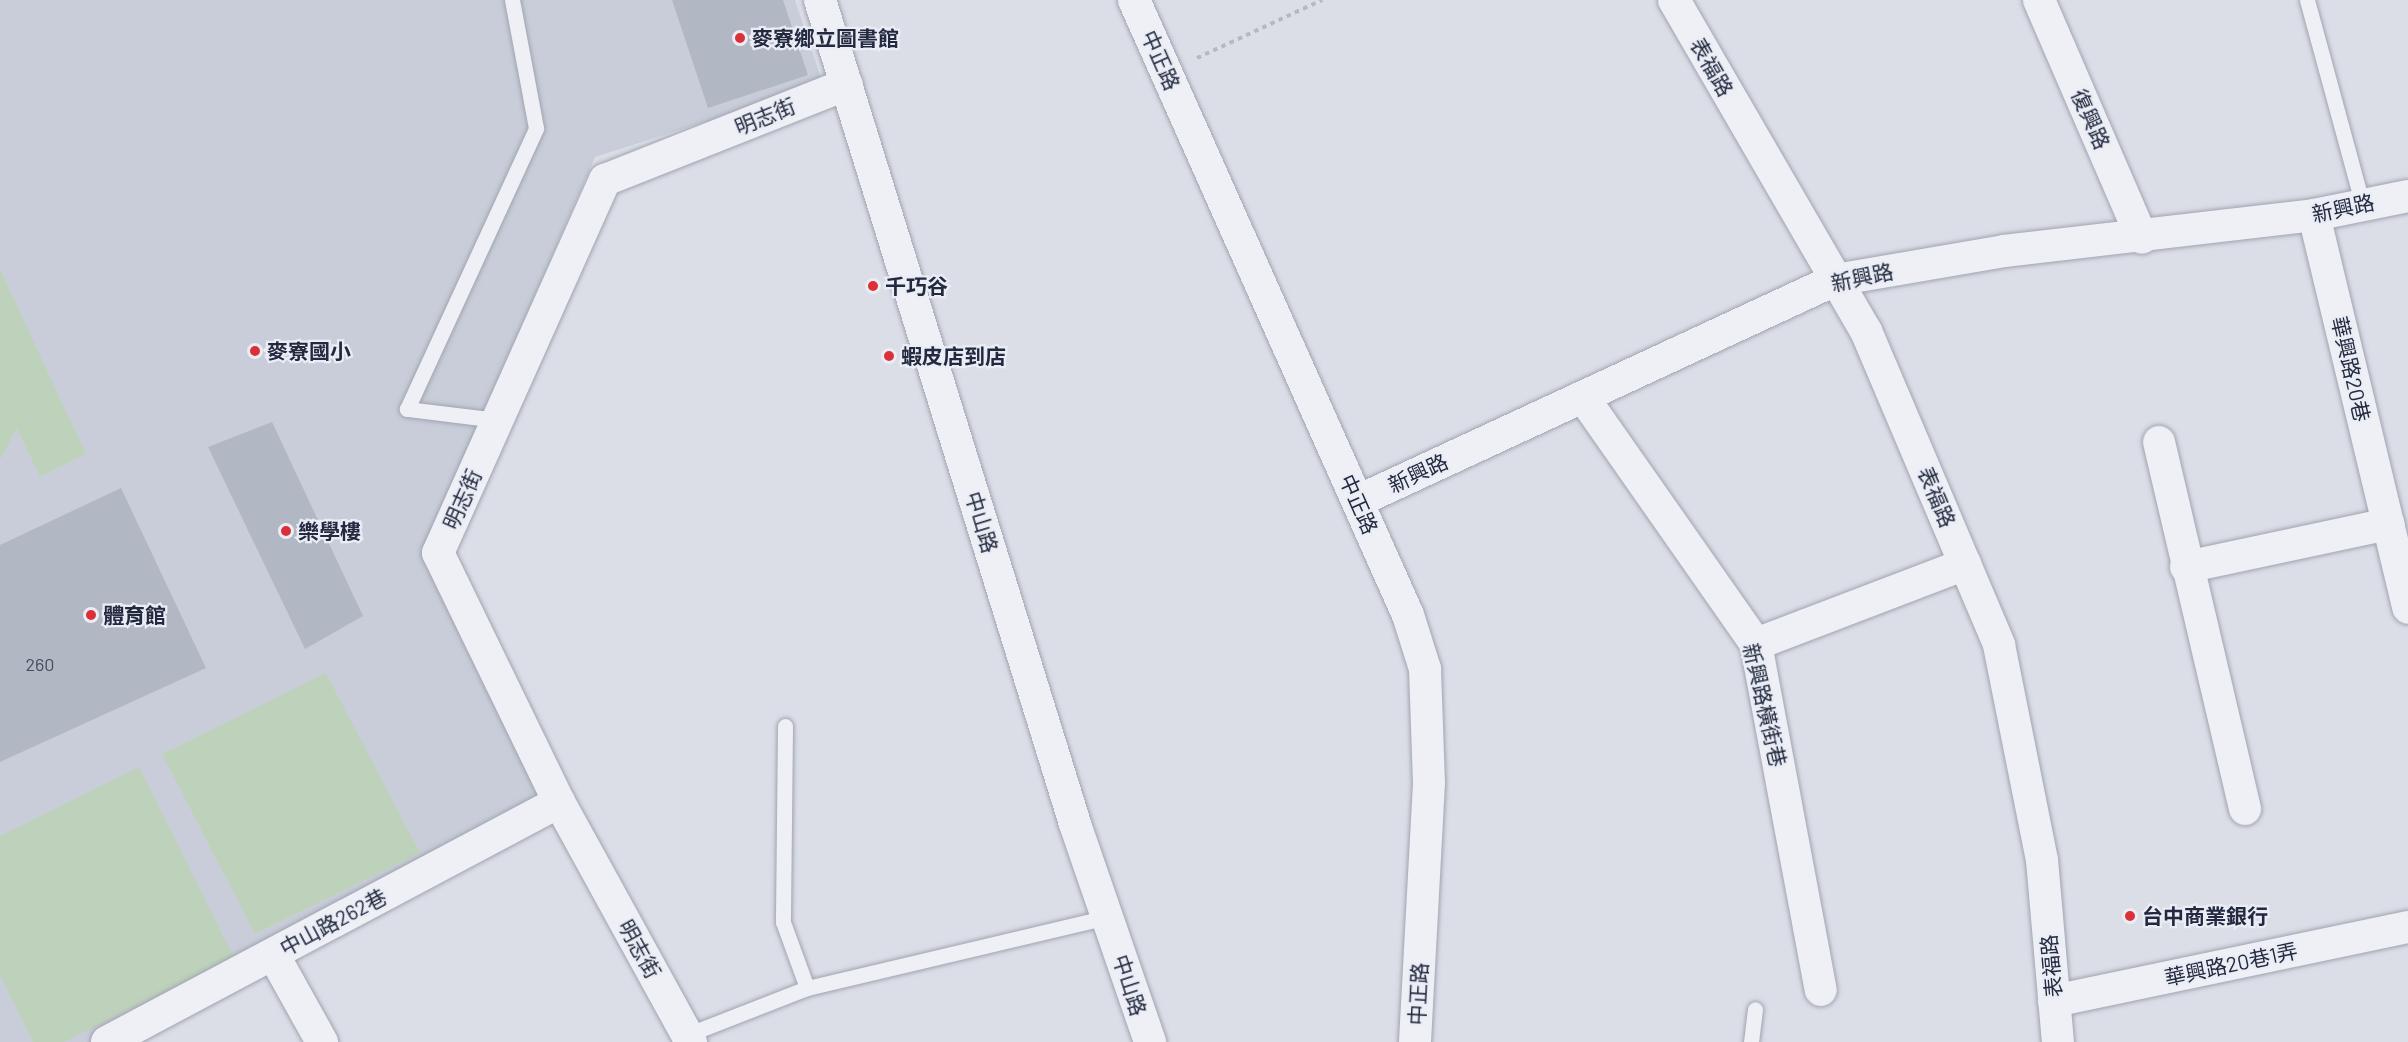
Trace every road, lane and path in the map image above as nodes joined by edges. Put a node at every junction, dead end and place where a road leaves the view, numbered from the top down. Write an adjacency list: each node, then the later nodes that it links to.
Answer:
1 (512, 0): 16 (lane)
2 (820, 0): 9 (street, 中山路)
3 (1134, 0): 8 (street, 中正路)
4 (1322, 0): 8 (path)
5 (1674, 0): 14 (street, 表福路)
6 (2039, 0): 13 (street, 復興路)
7 (2307, 0): 11 (lane)
8 (1167, 72): 18 (street, 中正路)
9 (847, 84): 16 (street, 明志街); 27 (street, 中山路)
10 (2408, 196): 11 (street, 新興路)
11 (2362, 203): 12 (street, 新興路)
12 (2314, 215): 13 (street, 新興路); 19 (street, 華興路20巷)
13 (2142, 238): 14 (street, 新興路)
14 (1835, 280): 15 (street, 新興路); 20 (street, 表福路)
15 (1583, 397): 18 (street, 新興路); 23 (street, 新興路橫街巷)
16 (498, 420): 25 (street, 明志街)
17 (2159, 442): 21 (street)
18 (1358, 501): 38 (street, 中正路)
19 (2397, 542): 21 (street); 22 (street, 華興路20巷)
20 (1965, 564): 23 (street); 32 (street, 表福路)
21 (2186, 567): 26 (street)
22 (2408, 608)
23 (1756, 644): 31 (street, 新興路橫街巷)
24 (785, 726): 30 (lane)
25 (559, 802): 29 (street, 中山路262巷); 34 (street, 明志街)
26 (2245, 809)
27 (1108, 916): 30 (lane); 37 (street, 中山路)
28 (2408, 927): 32 (street, 華興路20巷1弄)
29 (273, 954): 35 (street, 中山路262巷); 36 (street)
30 (807, 988): 34 (lane)
31 (1821, 990)
32 (2054, 1001): 40 (street, 表福路)
33 (1755, 1009): 39 (lane)
34 (685, 1039)
35 (107, 1042)
36 (322, 1042)
37 (1150, 1042)
38 (1415, 1042)
39 (1751, 1042)
40 (2058, 1042)

